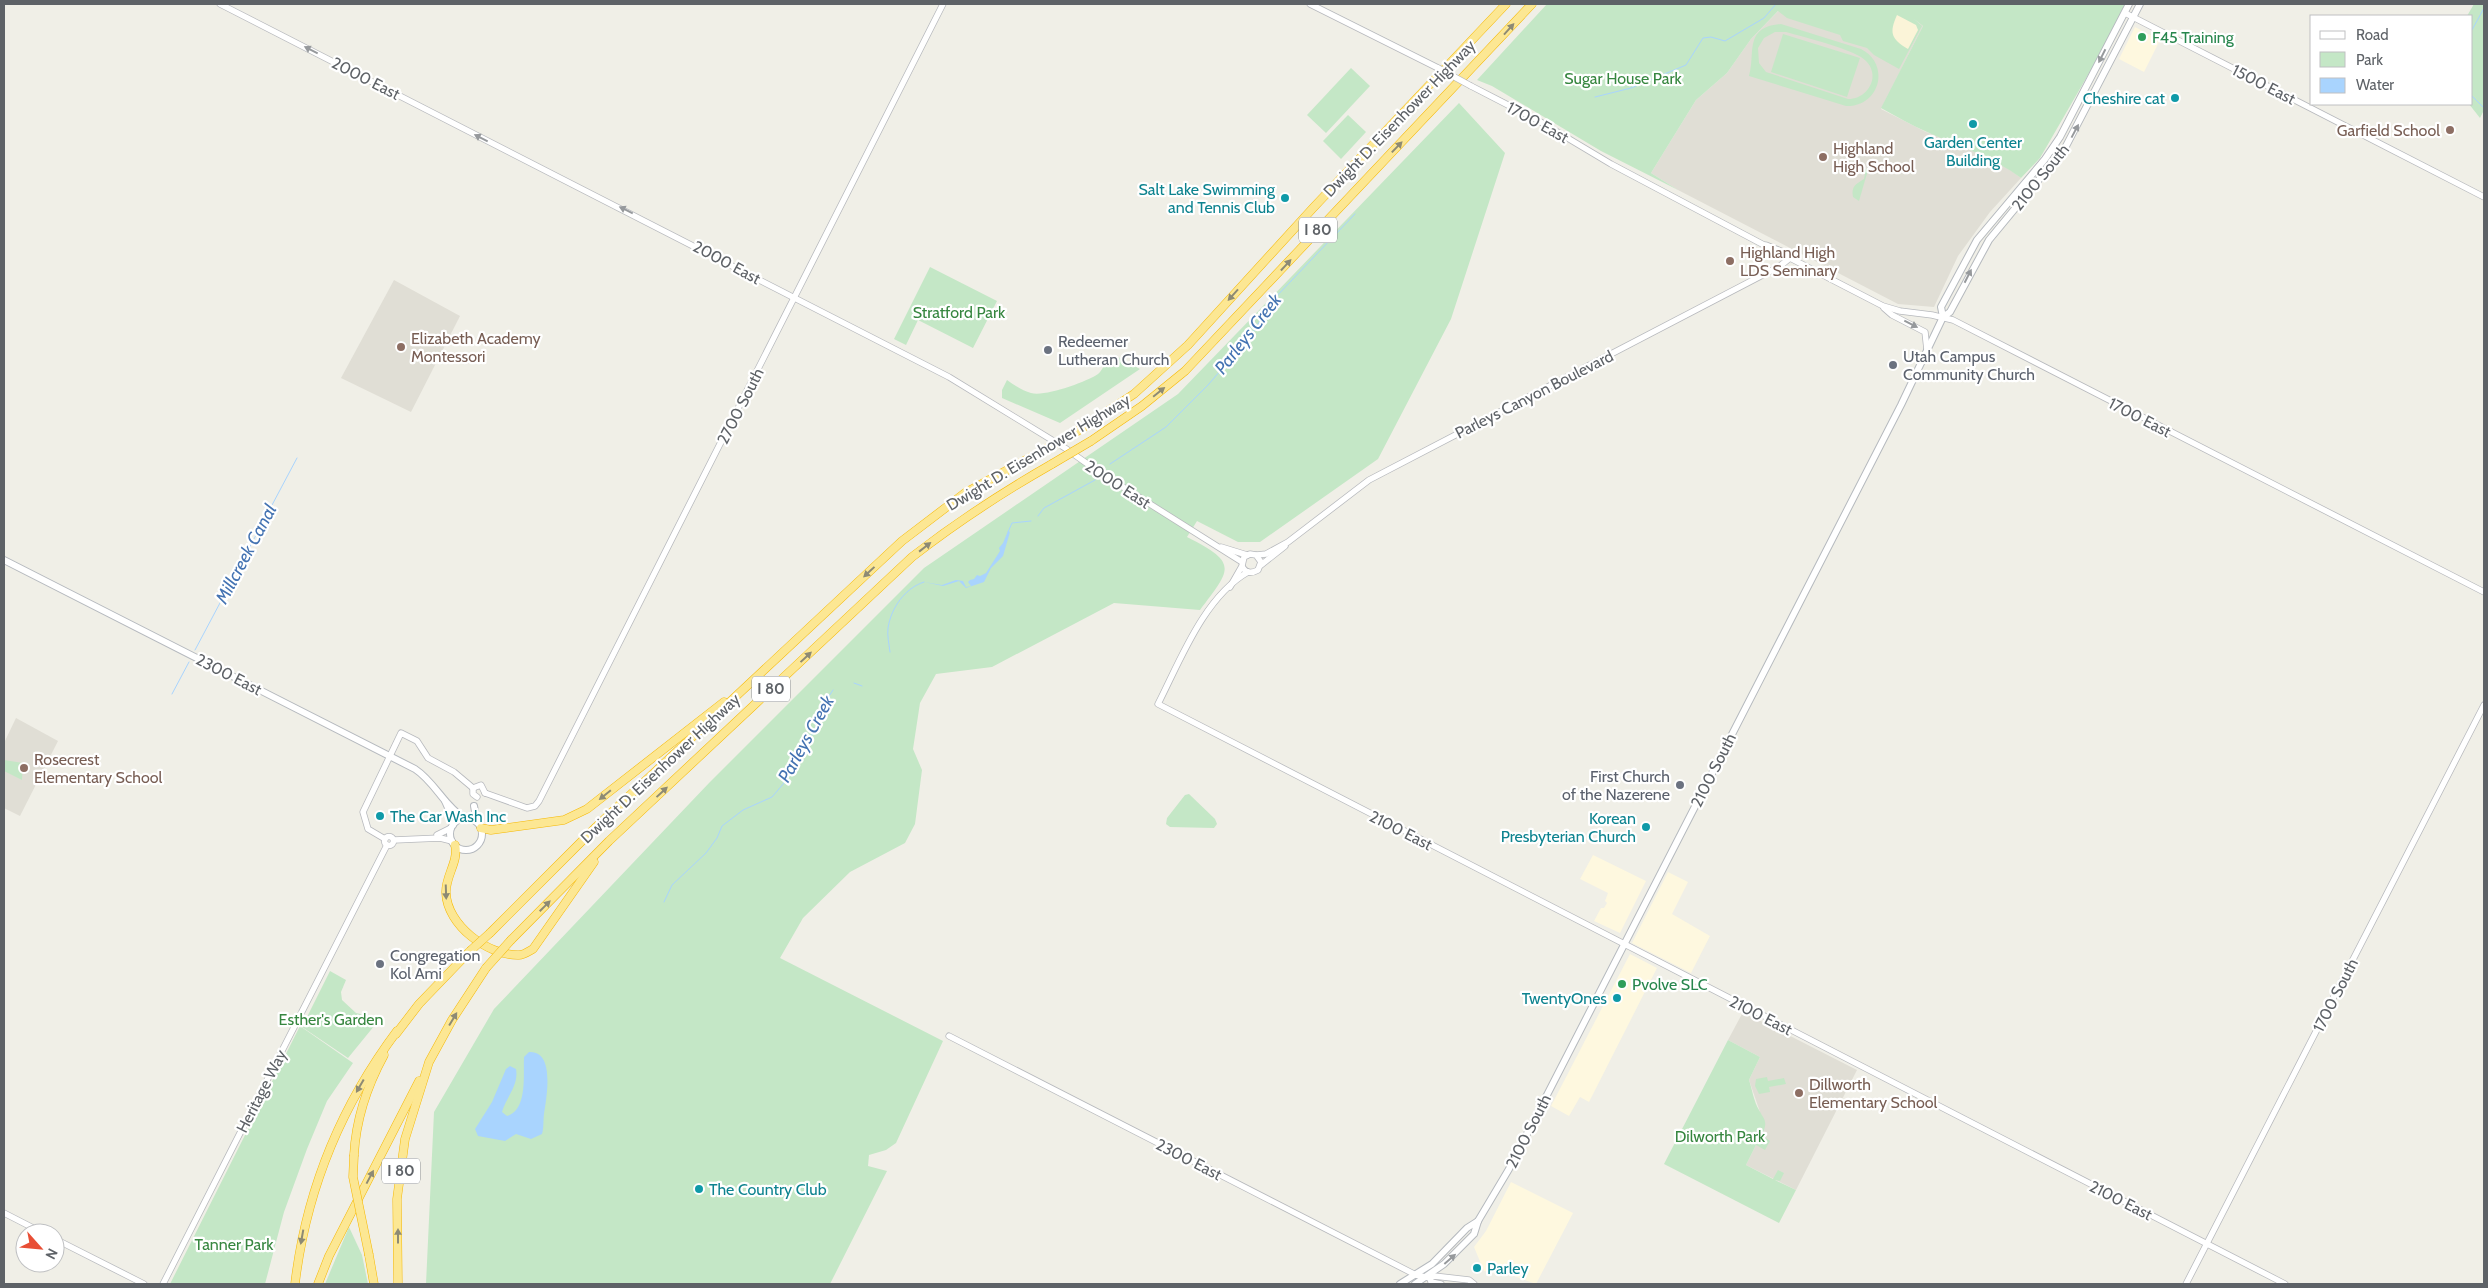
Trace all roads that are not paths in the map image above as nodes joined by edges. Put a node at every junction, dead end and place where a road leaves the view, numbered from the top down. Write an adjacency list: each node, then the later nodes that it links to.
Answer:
1 (220, 4): 12 (street, 2000 East, one-way to 1)
2 (943, 4): 12 (street, 2700 South)
3 (1310, 4): 11 (street, 1700 East, bridge)
4 (1506, 4): 26 (highway, Dwight D. Eisenhower Highway / I 80, one-way to 26, bridge)
5 (1532, 4): 38 (highway, Dwight D. Eisenhower Highway / I 80, one-way to 5, bridge)
6 (2129, 4): 8 (main road, 2100 South)
7 (2140, 4): 9 (main road, 2100 South)
8 (2125, 13): 9 (street, 1500 East); 14 (main road, 2100 South, one-way to 14)
9 (2133, 17): 10 (street, 1500 East); 14 (main road, 2100 South, one-way to 9)
10 (2484, 197)
11 (1790, 258): 13 (street, 1700 East); 16 (street, Parleys Canyon Boulevard)
12 (794, 297): 17 (street, 2000 East); 30 (street, 2700 South)
13 (1883, 306): 14 (street, 1700 East); 15 (street, one-way to 15)
14 (1943, 317): 15 (main road, 2100 South); 25 (street, 1700 East)
15 (1927, 350): 41 (main road, 2100 South)
16 (1288, 542): 19 (street, Parleys Canyon Boulevard); 22 (street, Parleys Canyon Boulevard)
17 (1219, 547): 18 (street, 2000 East); 21 (street, 2000 East)
18 (1247, 555): 19 (street); 21 (street)
19 (1257, 555): 22 (street)
20 (4, 560): 28 (main road, 2300 East)
21 (1242, 564): 23 (street); 24 (street)
22 (1261, 565): 23 (street)
23 (1248, 572): 24 (street)
24 (1230, 587): 41 (street, 2100 East)
25 (2484, 592)
26 (754, 679): 35 (highway, one-way to 35); 42 (highway, Dwight D. Eisenhower Highway / I 80, bridge)
27 (2484, 705): 49 (street, 1700 South)
28 (390, 755): 29 (street); 32 (main road, 2300 East); 39 (street)
29 (474, 788): 30 (street); 31 (street)
30 (485, 793): 31 (street)
31 (477, 797): 33 (street)
32 (444, 800): 34 (main road, 2300 East); 36 (main road, 2300 East)
33 (474, 806): 34 (main road); 35 (main road)
34 (464, 818): 35 (main road); 36 (main road)
35 (479, 825): 40 (main road)
36 (452, 827): 37 (street); 40 (main road)
37 (425, 838): 39 (street); 40 (street)
38 (609, 841): 40 (highway, one-way to 38); 44 (highway, Dwight D. Eisenhower Highway / I 80, one-way to 38, bridge)
39 (386, 842): 53 (street, Heritage Way)
40 (453, 843)
41 (1624, 945): 46 (main road, 2100 South); 49 (street, 2100 East)
42 (398, 1031): 54 (highway, one-way to 54); 56 (highway, Dwight D. Eisenhower Highway / I 80, bridge)
43 (949, 1036): 50 (street, 2300 East)
44 (429, 1062): 55 (highway, one-way to 44); 57 (highway, Dwight D. Eisenhower Highway / I 80, one-way to 44)
45 (4, 1213): 47 (street)
46 (1478, 1221): 50 (main road, 2100 South); 51 (main road, 2100 South, one-way to 46)
47 (24, 1223)
48 (65, 1244): 52 (street)
49 (2207, 1244): 63 (street, 1700 South); 64 (street, 2100 East)
50 (1415, 1276): 51 (street, 2300 East); 58 (main road, 2100 South)
51 (1428, 1277): 59 (main road, 2100 South); 60 (street, 2300 East); 61 (street, 2300 East)
52 (144, 1284)
53 (163, 1284)
54 (295, 1284)
55 (318, 1284)
56 (374, 1284)
57 (398, 1284)
58 (1400, 1284)
59 (1415, 1284)
60 (1442, 1284)
61 (1474, 1284): 62 (street, 2300 East)
62 (1479, 1284)
63 (2186, 1284)
64 (2285, 1284)

